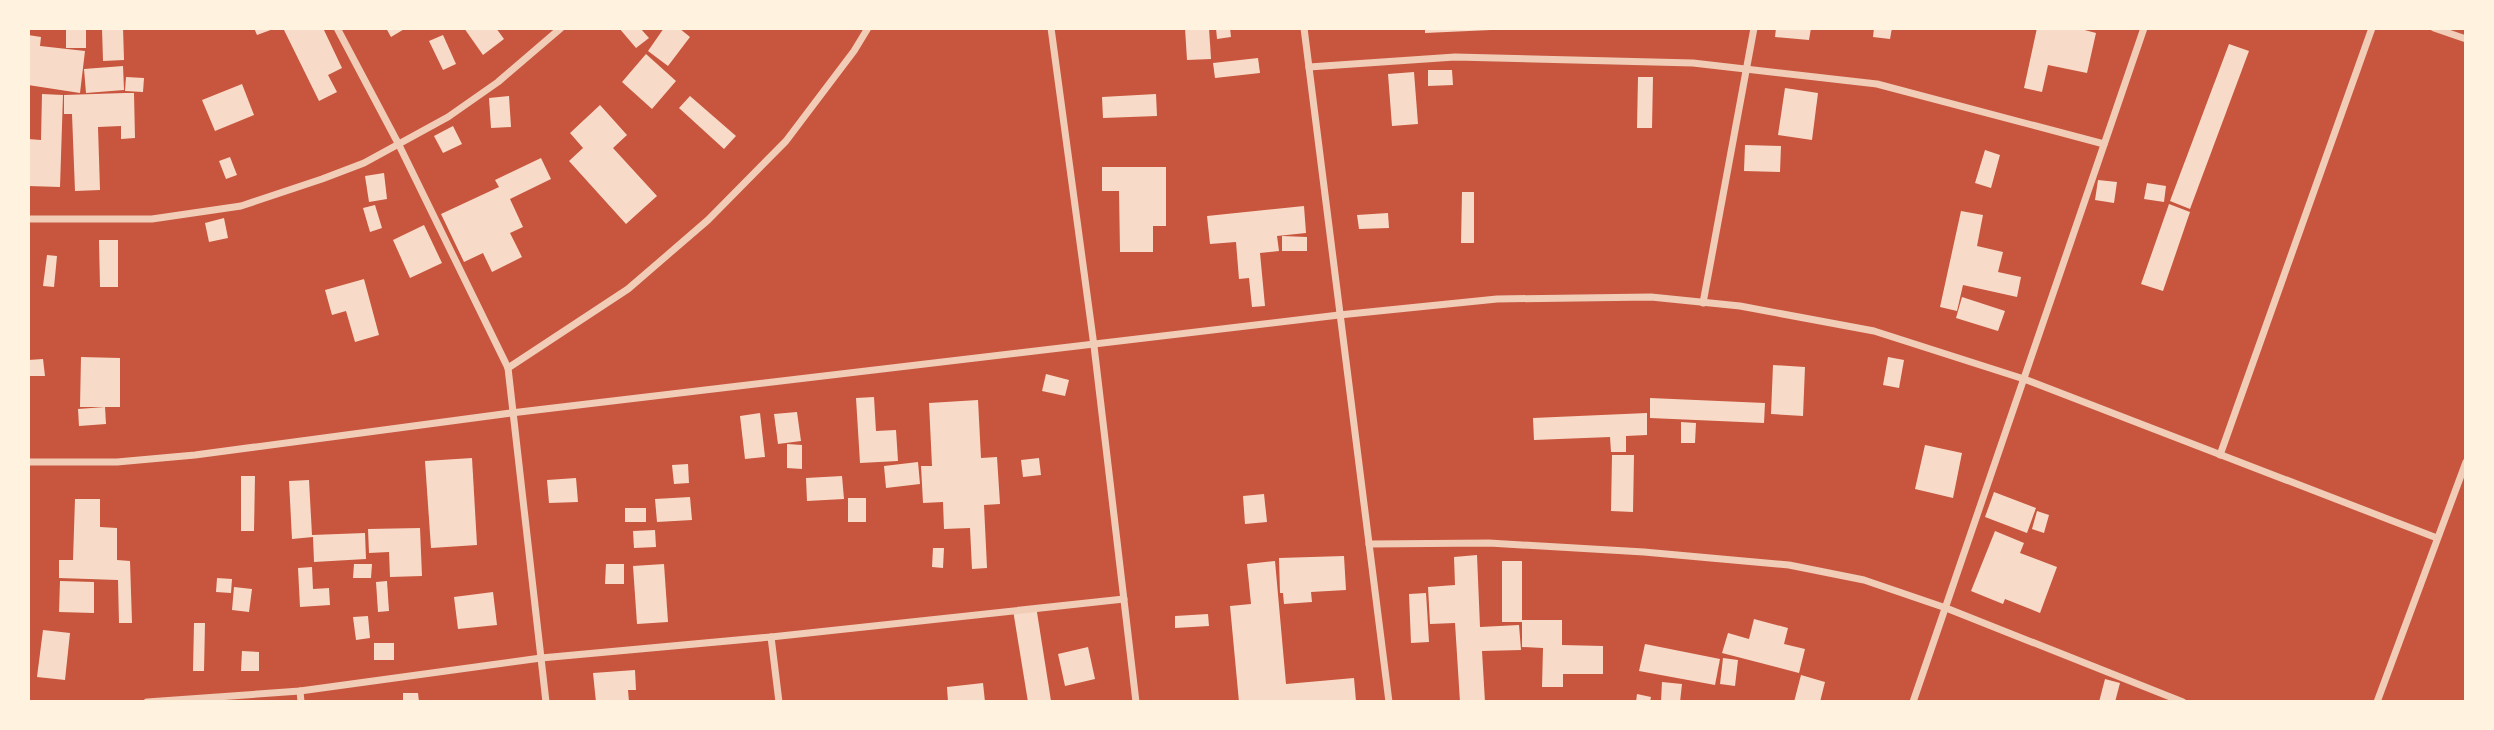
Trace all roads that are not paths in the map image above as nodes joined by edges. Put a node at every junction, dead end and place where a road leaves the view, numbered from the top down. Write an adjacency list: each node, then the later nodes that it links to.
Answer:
1 (337, 28): 14 (street)
2 (561, 28): 14 (street)
3 (868, 28): 19 (street)
4 (1051, 28): 18 (street)
5 (1304, 28): 11 (street)
6 (1754, 28): 12 (street)
7 (2144, 28): 13 (street)
8 (2372, 28): 22 (street)
9 (2434, 28): 10 (street)
10 (2466, 39)
11 (1309, 67): 12 (street); 17 (street)
12 (1745, 69): 13 (street); 16 (street)
13 (2104, 144): 20 (street)
14 (399, 145): 15 (street); 19 (street)
15 (28, 219)
16 (1703, 303): 17 (street); 20 (street)
17 (1339, 315): 18 (street); 26 (street)
18 (1094, 346): 21 (street); 27 (street)
19 (508, 368): 21 (street)
20 (2024, 379): 22 (street); 28 (street)
21 (512, 413): 23 (street); 30 (street)
22 (2220, 455): 25 (street)
23 (28, 462)
24 (2466, 462): 25 (street)
25 (2437, 538): 40 (street)
26 (1369, 544): 28 (street); 37 (street)
27 (1124, 599): 29 (street); 36 (street)
28 (1945, 608): 38 (street); 39 (street)
29 (771, 637): 30 (street); 35 (street)
30 (541, 658): 31 (street); 34 (street)
31 (300, 691): 32 (street); 33 (street)
32 (147, 702)
33 (301, 702)
34 (546, 702)
35 (779, 702)
36 (1136, 702)
37 (1389, 702)
38 (1913, 702)
39 (2182, 702)
40 (2377, 702)

